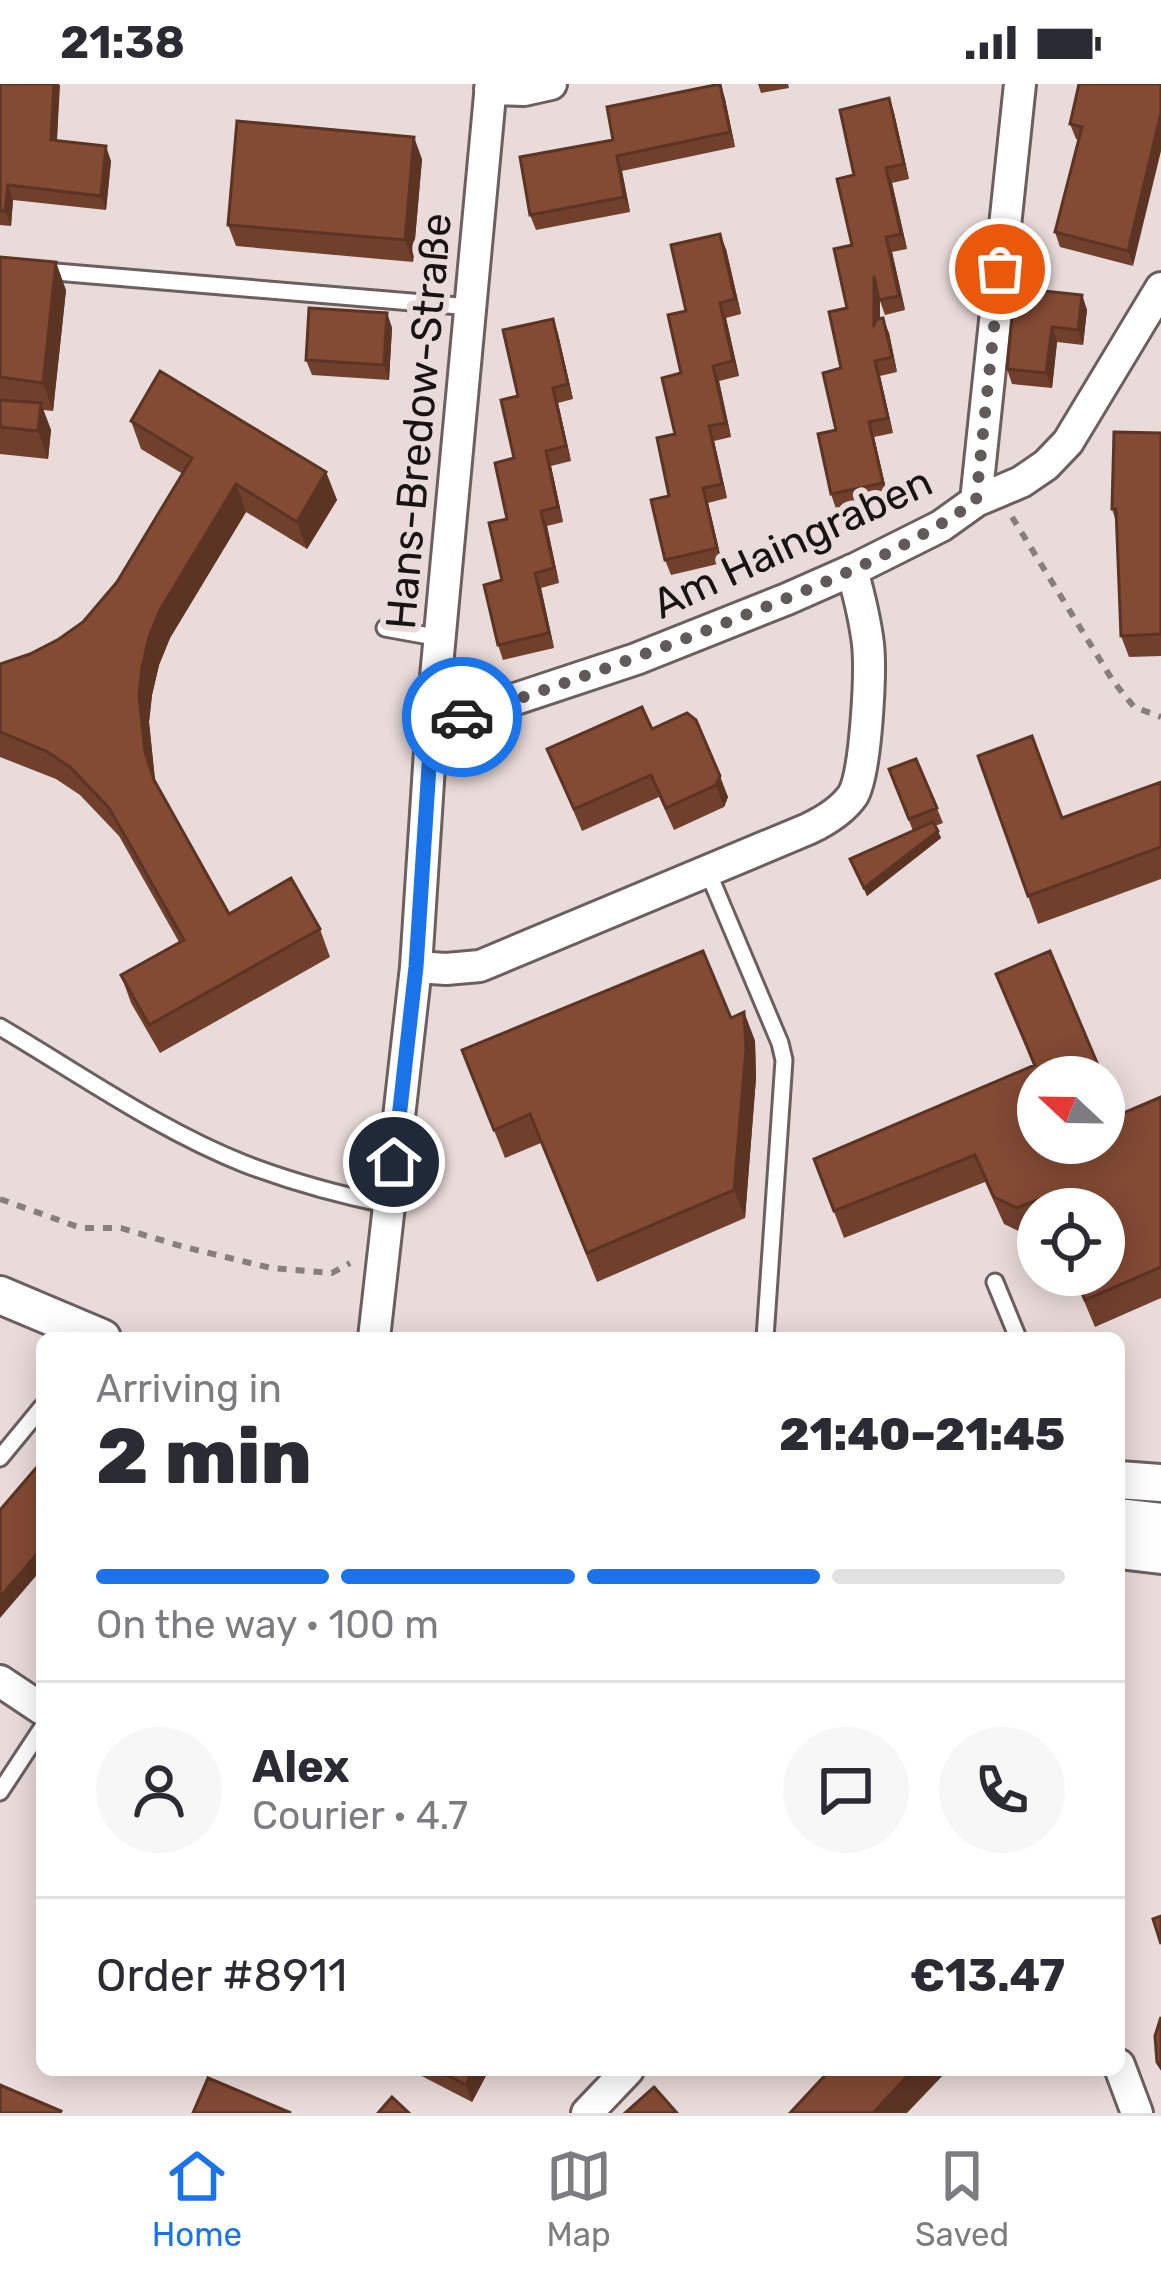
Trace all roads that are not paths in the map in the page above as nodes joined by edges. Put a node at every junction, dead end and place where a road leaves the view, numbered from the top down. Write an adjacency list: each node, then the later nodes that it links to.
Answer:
1 (551, 84): 3 (street)
2 (1020, 84): 7 (street)
3 (490, 87): 6 (street, Hans-Bredow-Straße)
4 (23, 269): 6 (lane)
5 (1161, 288): 7 (street, Am Haingraben)
6 (471, 307): 10 (street, Hans-Bredow-Straße)
7 (987, 497): 8 (street, Am Haingraben)
8 (852, 570): 11 (street, Am Haingraben); 12 (street)
9 (386, 628): 10 (lane)
10 (440, 638): 11 (street, Hans-Bredow-Straße)
11 (432, 720): 13 (street, Hans-Bredow-Straße)
12 (708, 872): 13 (street); 20 (lane)
13 (416, 967): 15 (street, Hans-Bredow-Straße)
14 (0, 1027): 15 (lane)
15 (389, 1204): 19 (street, Hans-Bredow-Straße)
16 (995, 1282): 21 (lane)
17 (0, 1294): 18 (street)
18 (88, 1332)
19 (375, 1332)
20 (765, 1332)
21 (1016, 1332)
22 (36, 1414): 23 (lane)
23 (0, 1458)
24 (0, 1681): 25 (street)
25 (36, 1705)
26 (36, 1736): 27 (lane)
27 (0, 1792)
28 (622, 2076): 30 (street)
29 (1123, 2076): 31 (street)
30 (587, 2113)
31 (1137, 2113)

